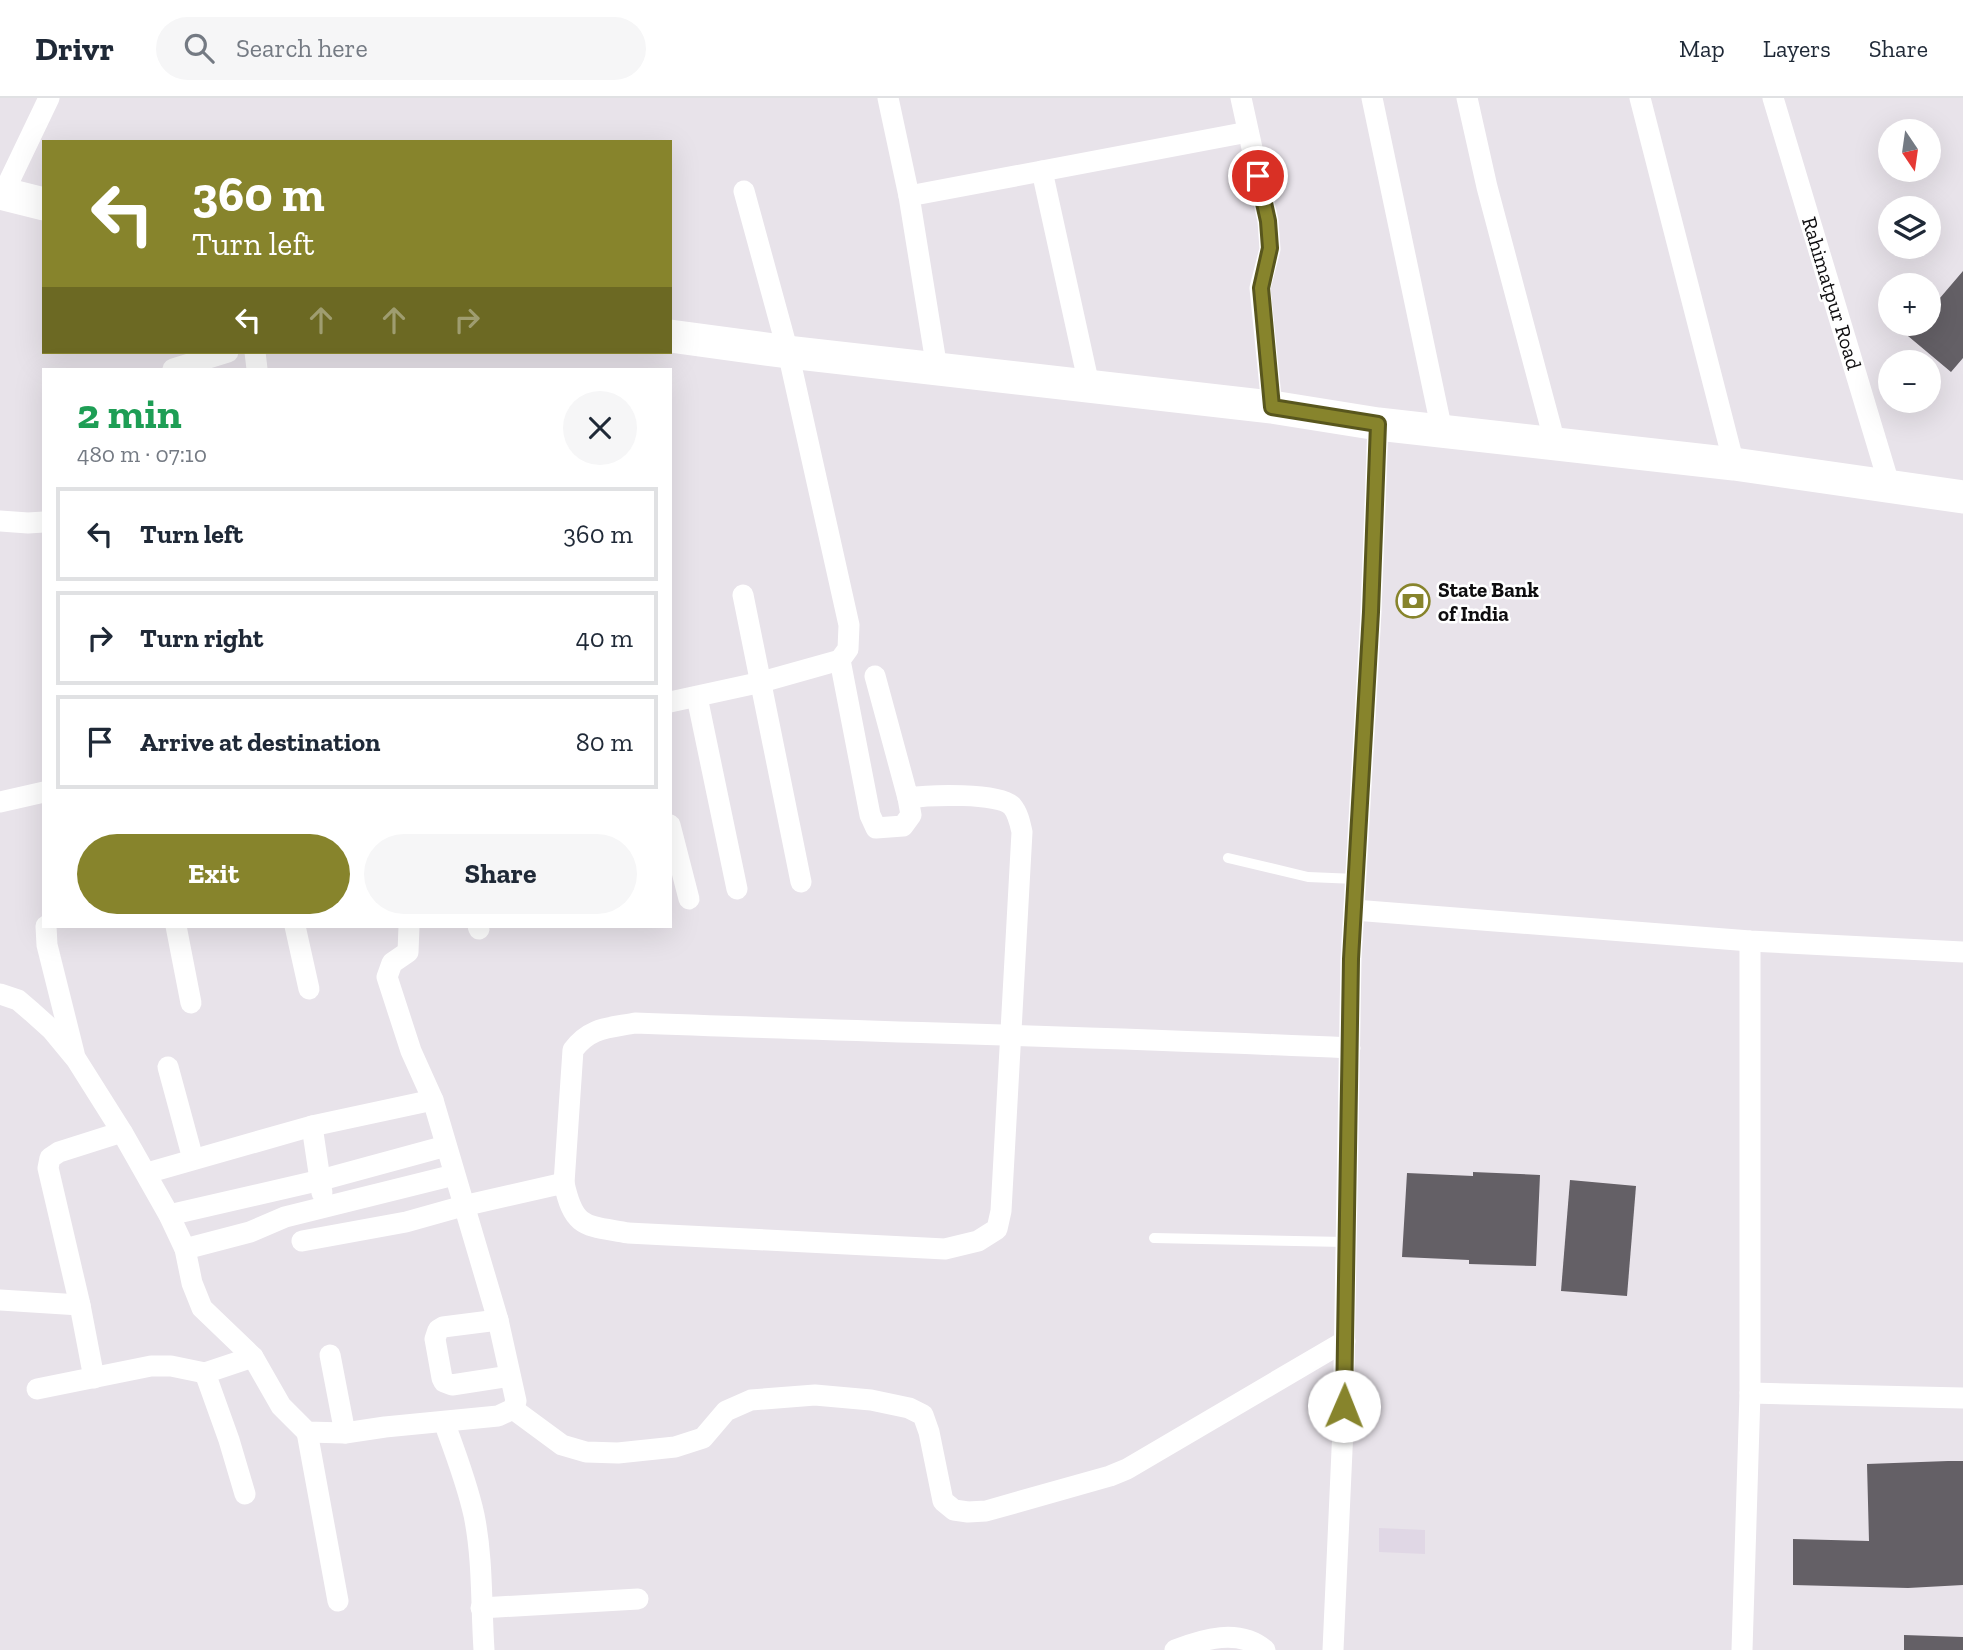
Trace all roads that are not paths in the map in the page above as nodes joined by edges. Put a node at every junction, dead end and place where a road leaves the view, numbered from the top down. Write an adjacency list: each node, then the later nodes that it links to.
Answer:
1 (49, 98): 11 (street)
2 (1241, 98): 8 (street)
3 (1372, 98): 22 (street)
4 (1467, 98): 23 (street)
5 (1640, 98): 24 (street)
6 (1773, 98): 25 (street, Rahimatpur Road)
7 (894, 99): 12 (street)
8 (1248, 132): 9 (street); 20 (street)
9 (1042, 171): 12 (street); 19 (street)
10 (744, 191): 15 (street)
11 (2, 193): 13 (main road)
12 (909, 196): 18 (street)
13 (42, 203)
14 (672, 336): 15 (main road)
15 (788, 352): 18 (main road); 30 (street)
16 (222, 354): 17 (street)
17 (176, 368)
18 (937, 369): 19 (main road)
19 (1089, 385): 20 (main road)
20 (1272, 407): 21 (main road)
21 (1378, 424): 22 (main road); 40 (street)
22 (1442, 430): 23 (main road)
23 (1555, 443): 24 (main road)
24 (1734, 464): 25 (main road)
25 (1890, 487): 26 (main road)
26 (1963, 497)
27 (0, 521): 28 (street)
28 (42, 522)
29 (743, 595): 32 (street)
30 (840, 660): 32 (street); 36 (street)
31 (876, 676): 36 (street)
32 (762, 682): 33 (street); 41 (street)
33 (697, 697): 34 (street); 42 (street)
34 (672, 702)
35 (42, 792): 37 (street)
36 (908, 798): 54 (street)
37 (0, 802)
38 (672, 833): 43 (street)
39 (1228, 858): 40 (lane)
40 (1356, 879): 44 (street)
41 (801, 882)
42 (737, 889)
43 (689, 899)
44 (1354, 910): 49 (street); 55 (street)
45 (46, 928): 56 (street)
46 (176, 928): 53 (street)
47 (295, 928): 51 (street)
48 (409, 928): 58 (street)
49 (1750, 941): 50 (street); 85 (street)
50 (1963, 952)
51 (309, 989)
52 (0, 994): 56 (street)
53 (191, 1003)
54 (1011, 1037): 55 (street); 66 (street); 66 (street)
55 (1350, 1048): 73 (street)
56 (75, 1059): 60 (street)
57 (168, 1067): 62 (street)
58 (433, 1100): 59 (street); 61 (street)
59 (312, 1126): 62 (street); 65 (street)
60 (122, 1132): 63 (street); 76 (street)
61 (446, 1146): 64 (street); 65 (street)
62 (193, 1159): 63 (street)
63 (147, 1173): 69 (street)
64 (454, 1175): 67 (street); 68 (street)
65 (321, 1180): 67 (street); 69 (street)
66 (564, 1183): 68 (street)
67 (324, 1206): 70 (street); 74 (street)
68 (463, 1206): 70 (street); 77 (street)
69 (169, 1215): 74 (street)
70 (328, 1236): 72 (street)
71 (1154, 1238): 73 (lane)
72 (302, 1241)
73 (1345, 1242): 78 (street)
74 (185, 1249): 80 (street)
75 (0, 1300): 76 (street)
76 (80, 1305): 83 (street)
77 (498, 1320): 82 (street); 82 (street)
78 (1345, 1340): 87 (street); 98 (street)
79 (330, 1355): 90 (street)
80 (253, 1357): 81 (street); 89 (street)
81 (205, 1373): 83 (street); 91 (street)
82 (510, 1376): 87 (street)
83 (94, 1378): 84 (street)
84 (37, 1389)
85 (1750, 1392): 86 (street); 99 (street)
86 (1963, 1398)
87 (513, 1409): 88 (street)
88 (444, 1422): 90 (street); 94 (street)
89 (307, 1432): 90 (street); 93 (street)
90 (345, 1433)
91 (245, 1494)
92 (638, 1599): 94 (street)
93 (338, 1601)
94 (481, 1608): 95 (street)
95 (484, 1650)
96 (1175, 1650): 97 (street)
97 (1265, 1650)
98 (1333, 1650)
99 (1742, 1650)

